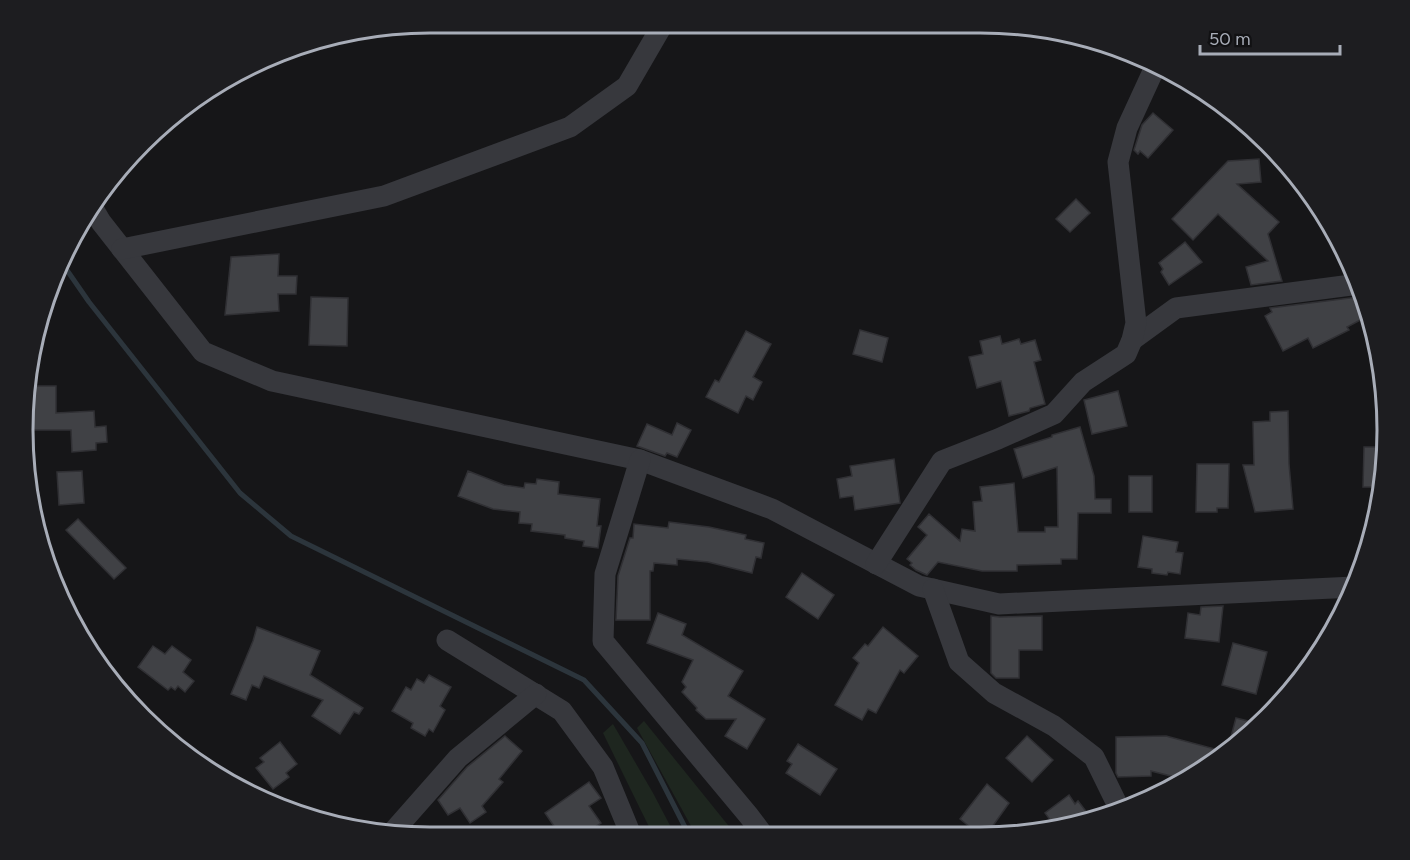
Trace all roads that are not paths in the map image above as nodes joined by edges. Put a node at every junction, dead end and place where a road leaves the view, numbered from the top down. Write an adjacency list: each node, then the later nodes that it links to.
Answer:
1 (658, 33): 4 (street)
2 (1153, 72): 6 (street)
3 (97, 214): 4 (street)
4 (122, 249): 7 (street)
5 (1350, 285): 6 (street)
6 (1132, 340): 8 (street)
7 (640, 460): 8 (street); 16 (street)
8 (876, 564): 10 (street)
9 (1345, 586): 10 (street)
10 (933, 589): 13 (street)
11 (447, 640): 12 (street)
12 (536, 694): 14 (street); 15 (street)
13 (1116, 803)
14 (398, 826)
15 (628, 827)
16 (757, 827)

